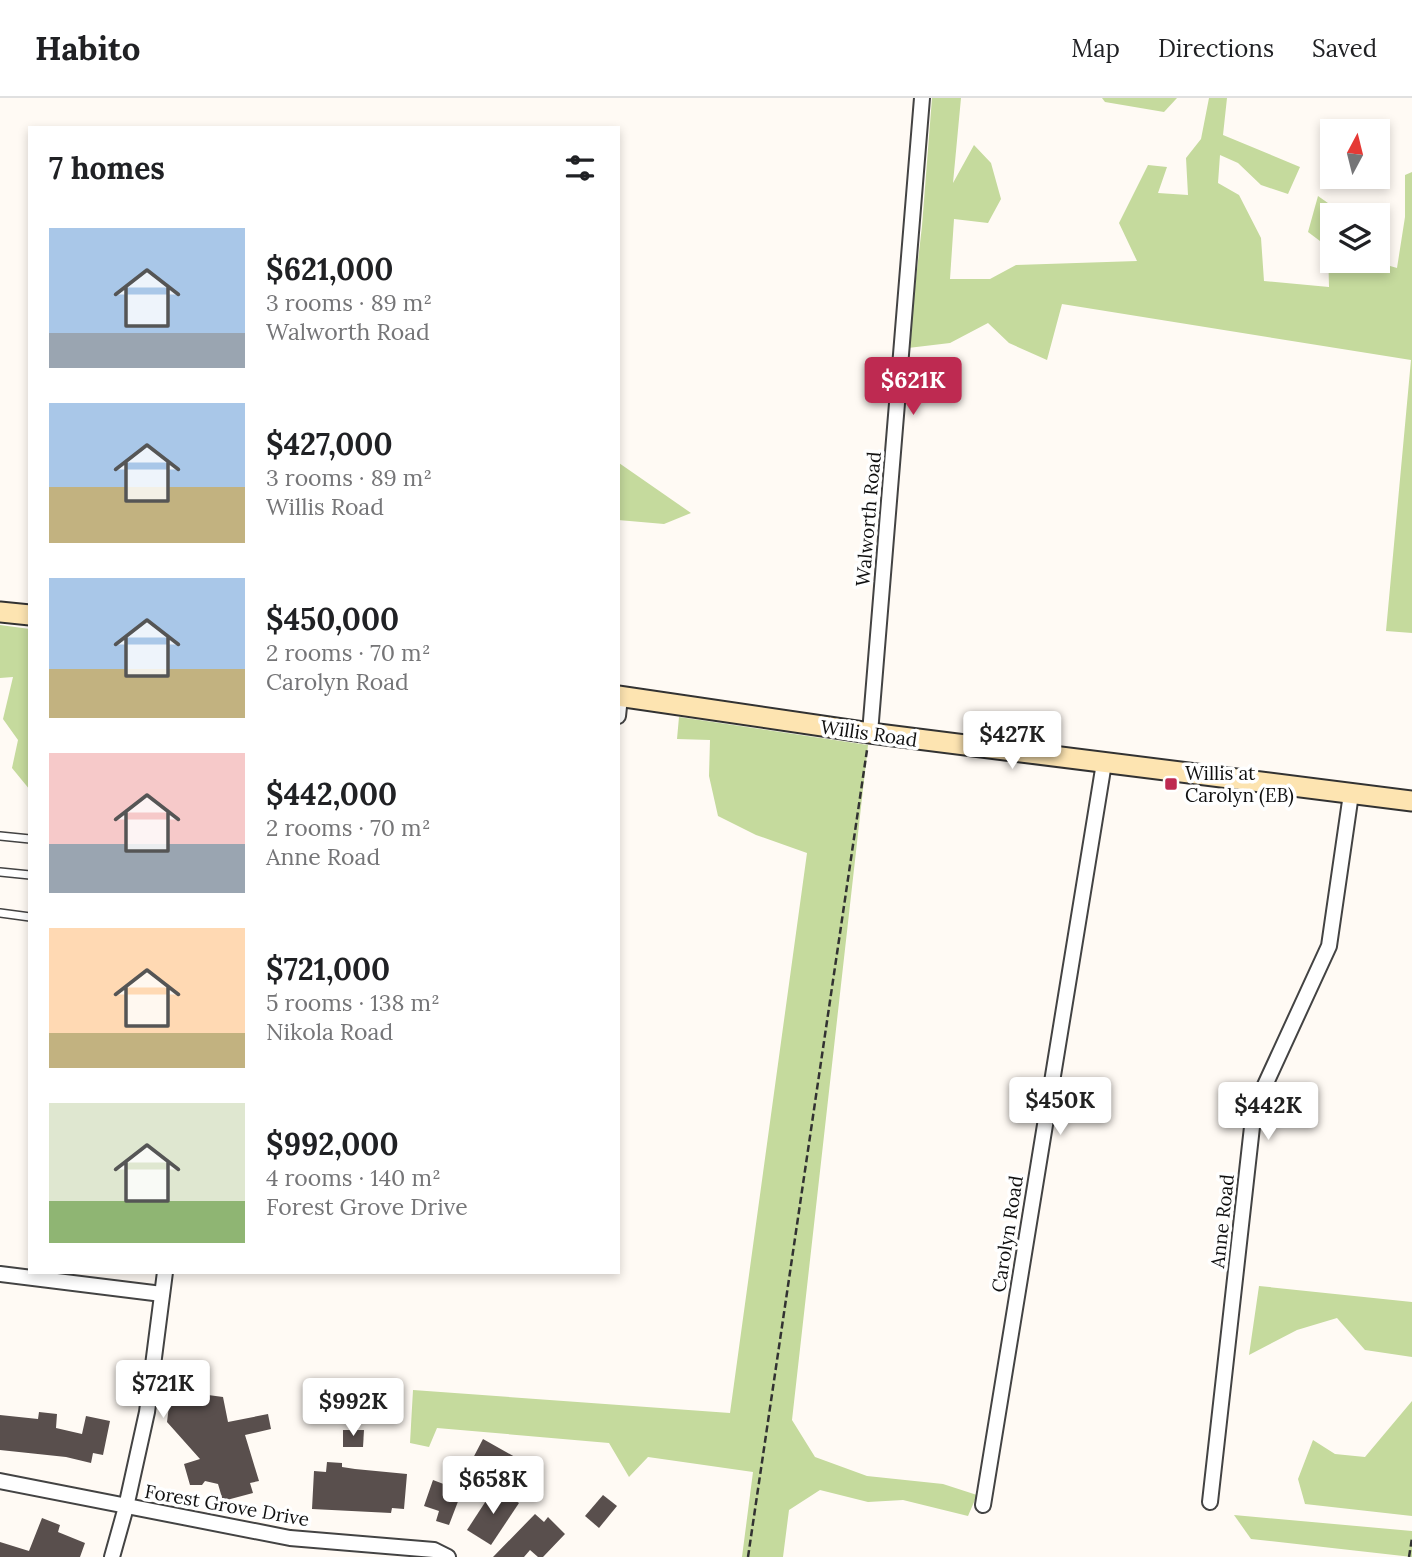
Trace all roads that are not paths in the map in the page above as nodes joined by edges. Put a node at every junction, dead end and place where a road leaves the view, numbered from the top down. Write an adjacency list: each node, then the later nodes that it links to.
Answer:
1 (922, 98): 5 (street, Walworth Road)
2 (0, 612): 3 (street)
3 (28, 615)
4 (620, 703): 5 (street, Willis Road)
5 (870, 733): 6 (street, Willis Road)
6 (1104, 763): 7 (street, Willis Road); 20 (street, Carolyn Road)
7 (1351, 794): 8 (street, Willis Road); 19 (street, Anne Road)
8 (1412, 801)
9 (0, 836): 10 (lane)
10 (28, 839)
11 (0, 872): 12 (lane)
12 (28, 875)
13 (0, 913): 14 (lane)
14 (28, 917)
15 (0, 1274): 17 (street)
16 (164, 1274): 17 (street)
17 (162, 1294): 21 (street)
18 (0, 1481): 21 (street, Forest Grove Drive)
19 (1210, 1502)
20 (982, 1505)
21 (127, 1507): 22 (street); 23 (street, Forest Grove Drive)
22 (112, 1557)
23 (448, 1557)

